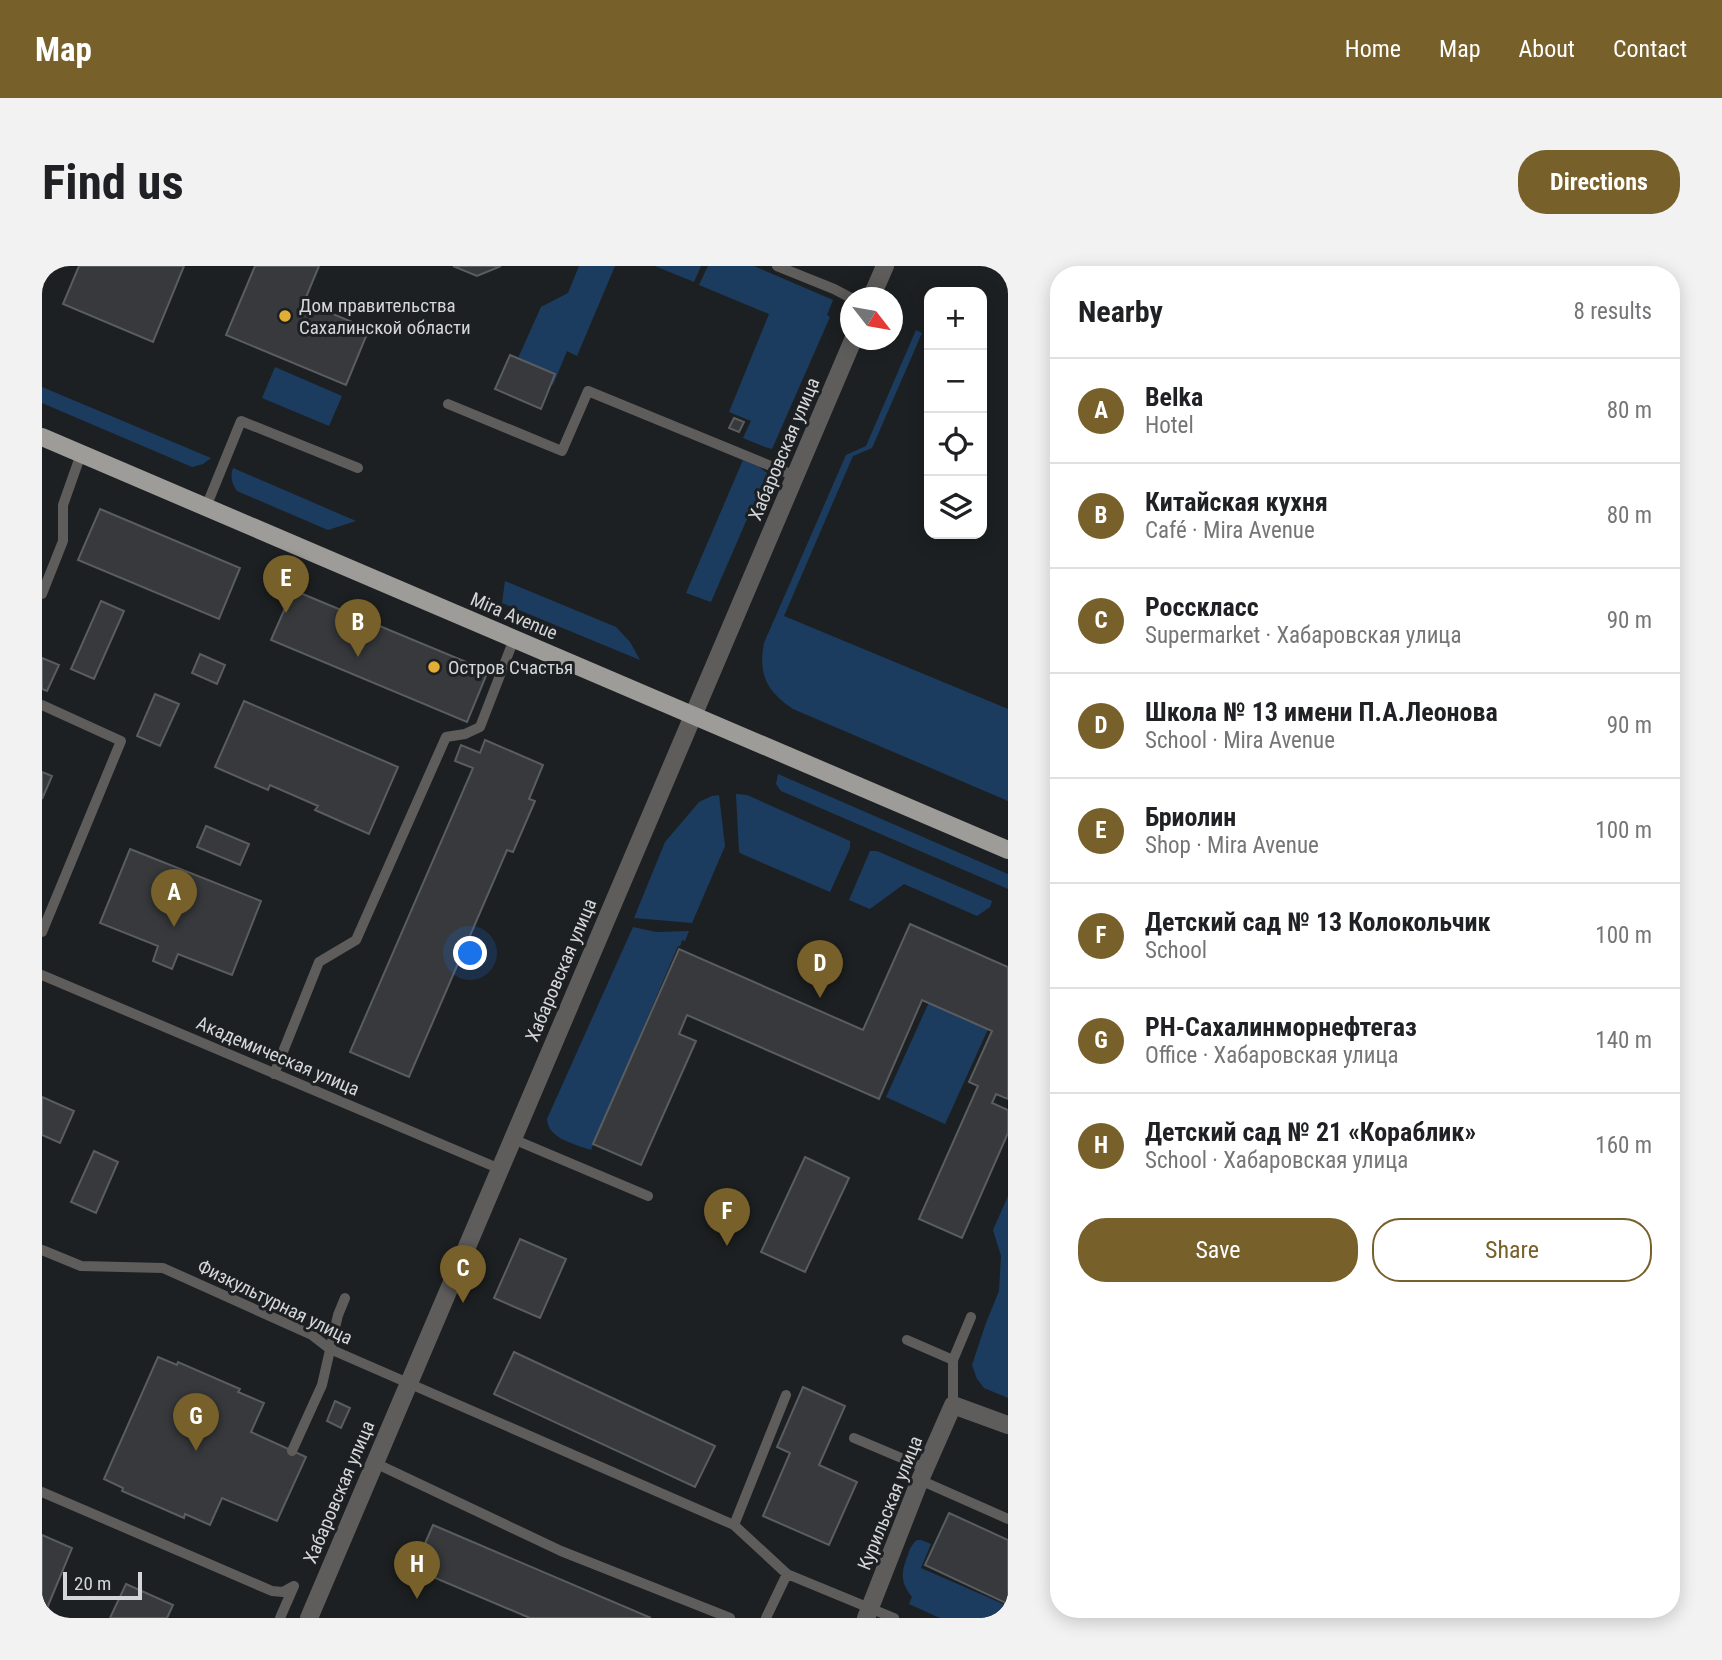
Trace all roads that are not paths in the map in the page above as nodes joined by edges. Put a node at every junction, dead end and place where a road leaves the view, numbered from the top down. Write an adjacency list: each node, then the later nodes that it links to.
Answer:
1 (776, 266): 4 (lane)
2 (885, 266): 3 (street)
3 (876, 287)
4 (840, 292)
5 (849, 350): 10 (street, Хабаровская улица)
6 (448, 404): 10 (lane)
7 (42, 437): 8 (main road, Mira Avenue)
8 (81, 454): 11 (main road, Mira Avenue); 12 (lane)
9 (358, 468): 11 (lane)
10 (795, 476): 15 (street, Хабаровская улица)
11 (205, 507): 13 (main road, Mira Avenue)
12 (42, 593)
13 (514, 639): 15 (main road, Mira Avenue); 19 (lane)
14 (42, 705): 17 (lane)
15 (693, 715): 16 (main road, Mira Avenue); 20 (street, Хабаровская улица)
16 (1008, 850)
17 (42, 932)
18 (42, 975): 19 (lane, Академическая улица)
19 (274, 1074): 21 (lane, Академическая улица)
20 (513, 1139): 21 (street, Хабаровская улица); 22 (lane)
21 (500, 1169): 29 (street, Хабаровская улица)
22 (648, 1196)
23 (42, 1250): 27 (lane, Физкультурная улица)
24 (345, 1298): 27 (lane)
25 (971, 1317): 28 (lane)
26 (907, 1340): 28 (lane)
27 (330, 1349): 29 (lane, Физкультурная улица); 34 (lane)
28 (953, 1360): 31 (lane)
29 (409, 1383): 35 (street, Хабаровская улица); 39 (lane, Физкультурная улица)
30 (786, 1395): 39 (lane)
31 (953, 1405): 32 (street); 36 (street, Курильская улица)
32 (1008, 1424)
33 (854, 1438): 36 (lane)
34 (292, 1451)
35 (375, 1463): 44 (street, Хабаровская улица); 45 (lane)
36 (923, 1474): 38 (lane); 41 (street, Курильская улица)
37 (42, 1492): 42 (lane)
38 (1008, 1519)
39 (734, 1525): 40 (lane, Физкультурная улица)
40 (787, 1574): 41 (lane); 46 (lane)
41 (868, 1613): 47 (lane)
42 (281, 1615): 43 (lane)
43 (294, 1618)
44 (309, 1618)
45 (730, 1618)
46 (766, 1618)
47 (894, 1618)

